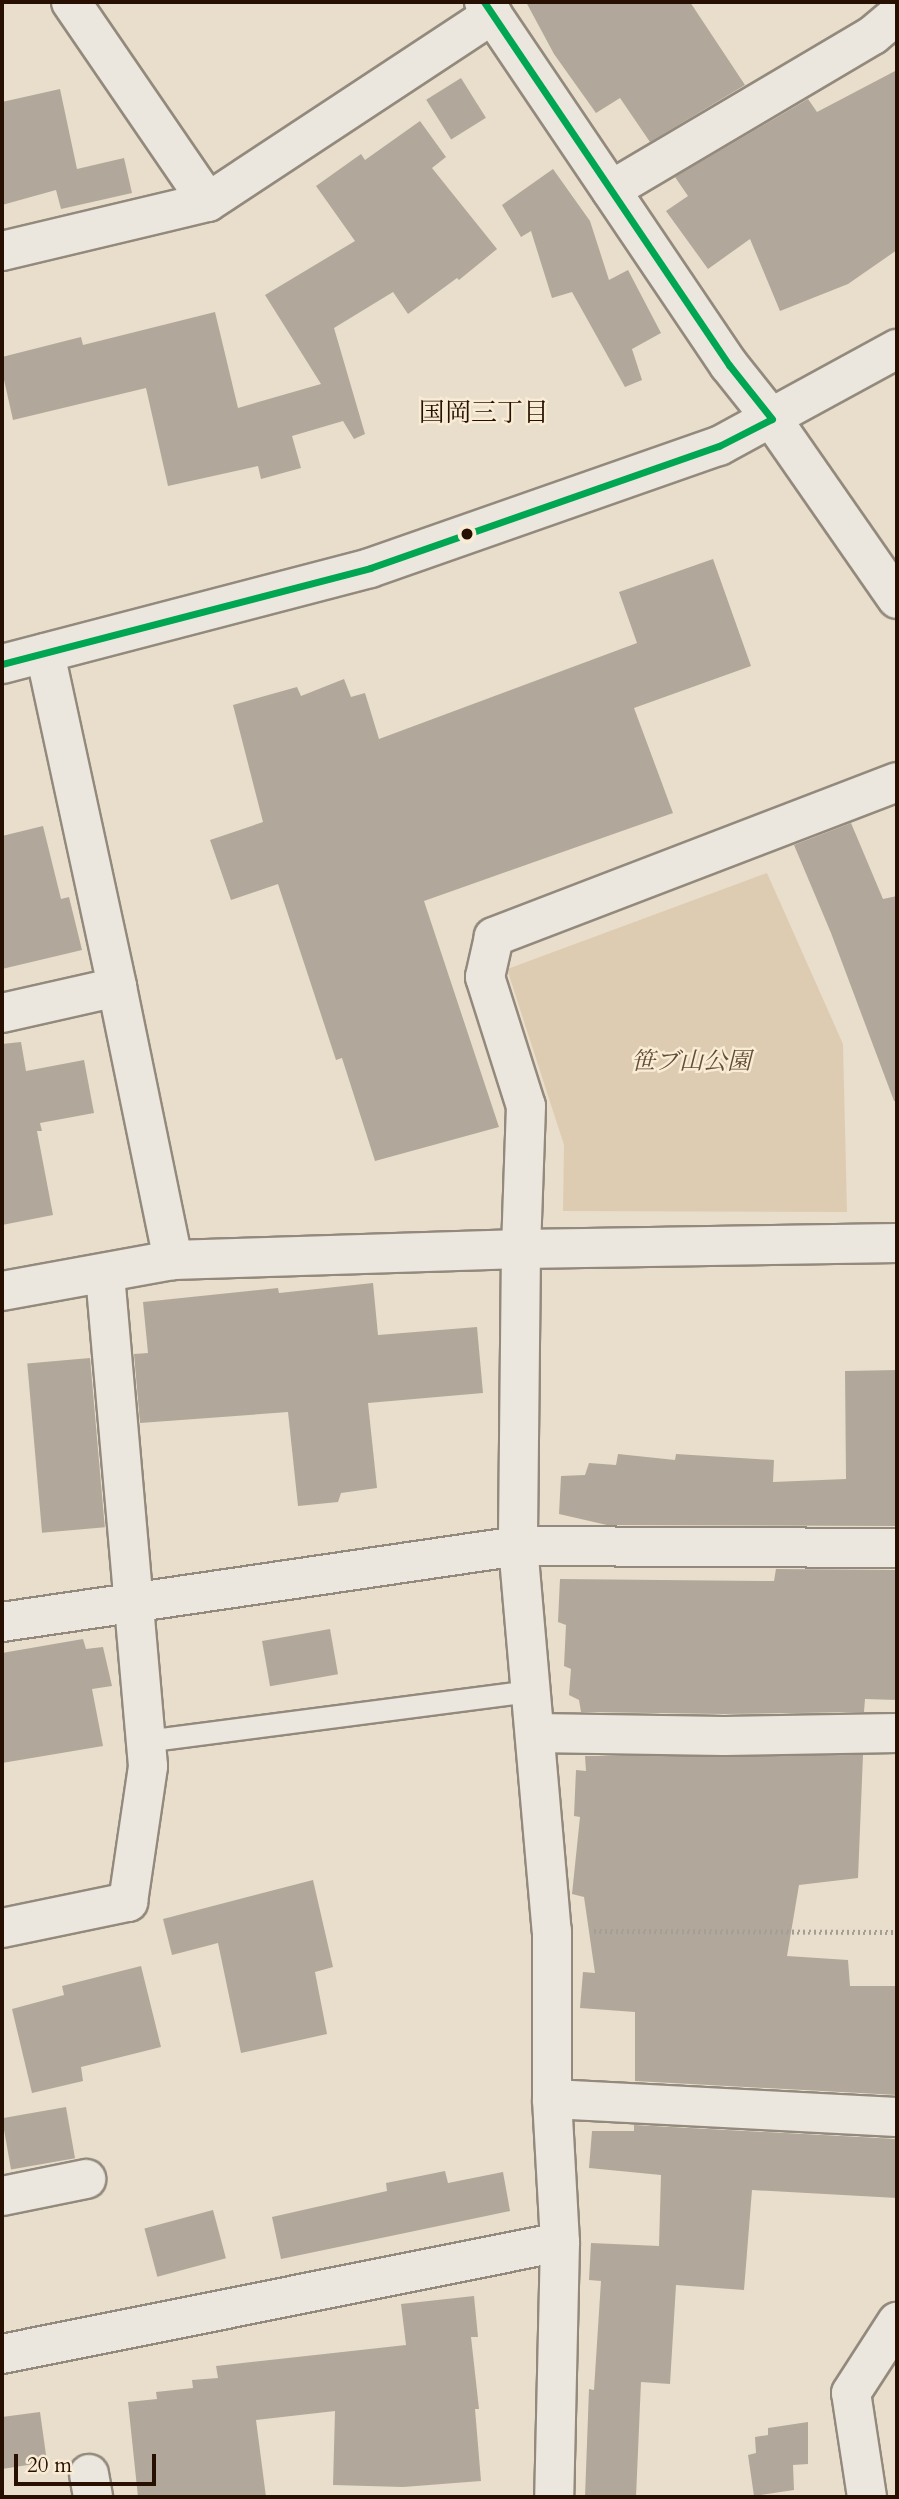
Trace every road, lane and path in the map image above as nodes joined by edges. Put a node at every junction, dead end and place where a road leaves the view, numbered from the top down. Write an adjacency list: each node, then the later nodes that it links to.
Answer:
1 (71, 2): 5 (street)
2 (488, 8): 4 (street); 5 (street)
3 (897, 15): 4 (street)
4 (611, 190): 8 (street)
5 (208, 202): 6 (street)
6 (2, 251)
7 (897, 349): 8 (street)
8 (772, 419): 9 (street); 10 (street)
9 (897, 599)
10 (45, 653): 11 (street); 13 (street)
11 (2, 664)
12 (897, 782): 16 (street)
13 (117, 987): 14 (street); 17 (street)
14 (2, 1013)
15 (897, 1242): 16 (street)
16 (521, 1249): 17 (street); 20 (street)
17 (173, 1260): 18 (street)
18 (106, 1273): 19 (street); 22 (street)
19 (2, 1291)
20 (518, 1546): 21 (street); 22 (street); 24 (street)
21 (897, 1548)
22 (133, 1603): 23 (street); 27 (street)
23 (2, 1622)
24 (532, 1691): 25 (street); 27 (lane)
25 (536, 1733): 26 (street); 29 (street)
26 (897, 1733)
27 (145, 1741): 28 (street)
28 (2, 1928)
29 (552, 1931): 30 (path); 31 (street)
30 (897, 1933)
31 (552, 2099): 32 (street); 35 (street)
32 (897, 2117)
33 (86, 2179): 34 (street)
34 (2, 2196)
35 (560, 2242): 37 (street); 38 (street)
36 (897, 2322): 39 (street)
37 (2, 2354)
38 (554, 2497)
39 (867, 2497)

